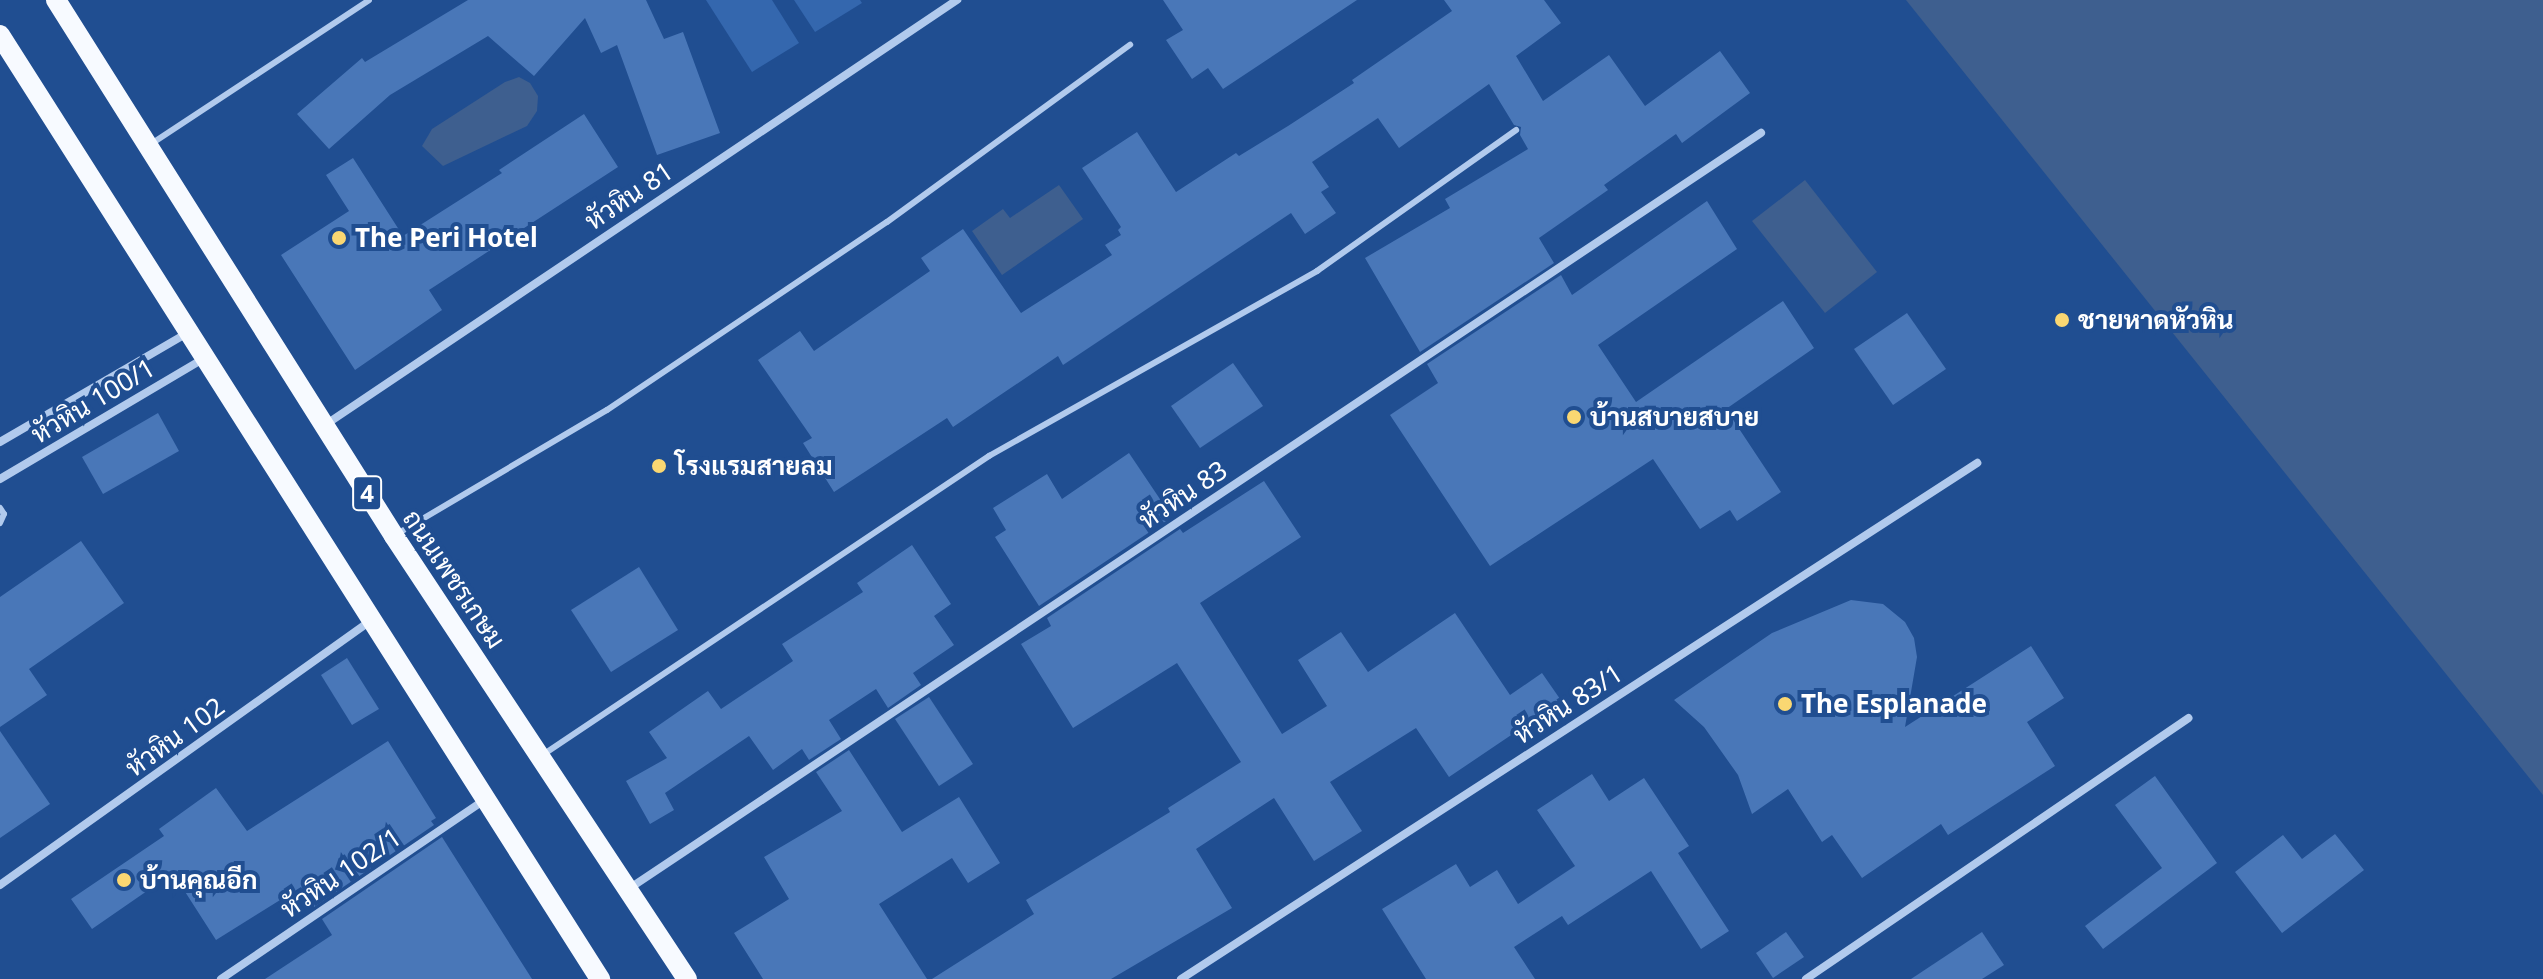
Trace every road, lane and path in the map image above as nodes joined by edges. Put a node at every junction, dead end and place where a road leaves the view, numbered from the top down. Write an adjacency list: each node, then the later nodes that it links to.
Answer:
1 (56, 0): 8 (main road, ถนนเพชรเกษม / 4)
2 (369, 0): 8 (lane)
3 (957, 0): 11 (street, หัวหิน 81)
4 (0, 35): 9 (main road)
5 (1130, 45): 17 (lane)
6 (1516, 130): 20 (lane)
7 (1761, 133): 23 (street, หัวหิน 83)
8 (148, 146): 11 (main road, ถนนเพชรเกษม / 4)
9 (189, 332): 10 (main road); 12 (street, หัวหิน 100/1)
10 (205, 358): 14 (street, หัวหิน 100/1); 18 (main road)
11 (324, 425): 17 (main road, ถนนเพชรเกษม / 4)
12 (0, 442)
13 (1977, 463): 27 (street, หัวหิน 83/1)
14 (0, 479)
15 (0, 508): 16 (lane)
16 (0, 523)
17 (394, 536): 20 (main road, ถนนเพชรเกษม / 4)
18 (372, 620): 21 (main road); 22 (street, หัวหิน 102)
19 (2189, 718): 28 (street)
20 (541, 756): 23 (main road, ถนนเพชรเกษม / 4)
21 (484, 800): 24 (main road); 25 (street, หัวหิน 102/1)
22 (0, 885)
23 (628, 889): 26 (main road, ถนนเพชรเกษม / 4)
24 (596, 977)
25 (221, 979)
26 (687, 979)
27 (1181, 979)
28 (1806, 979)

